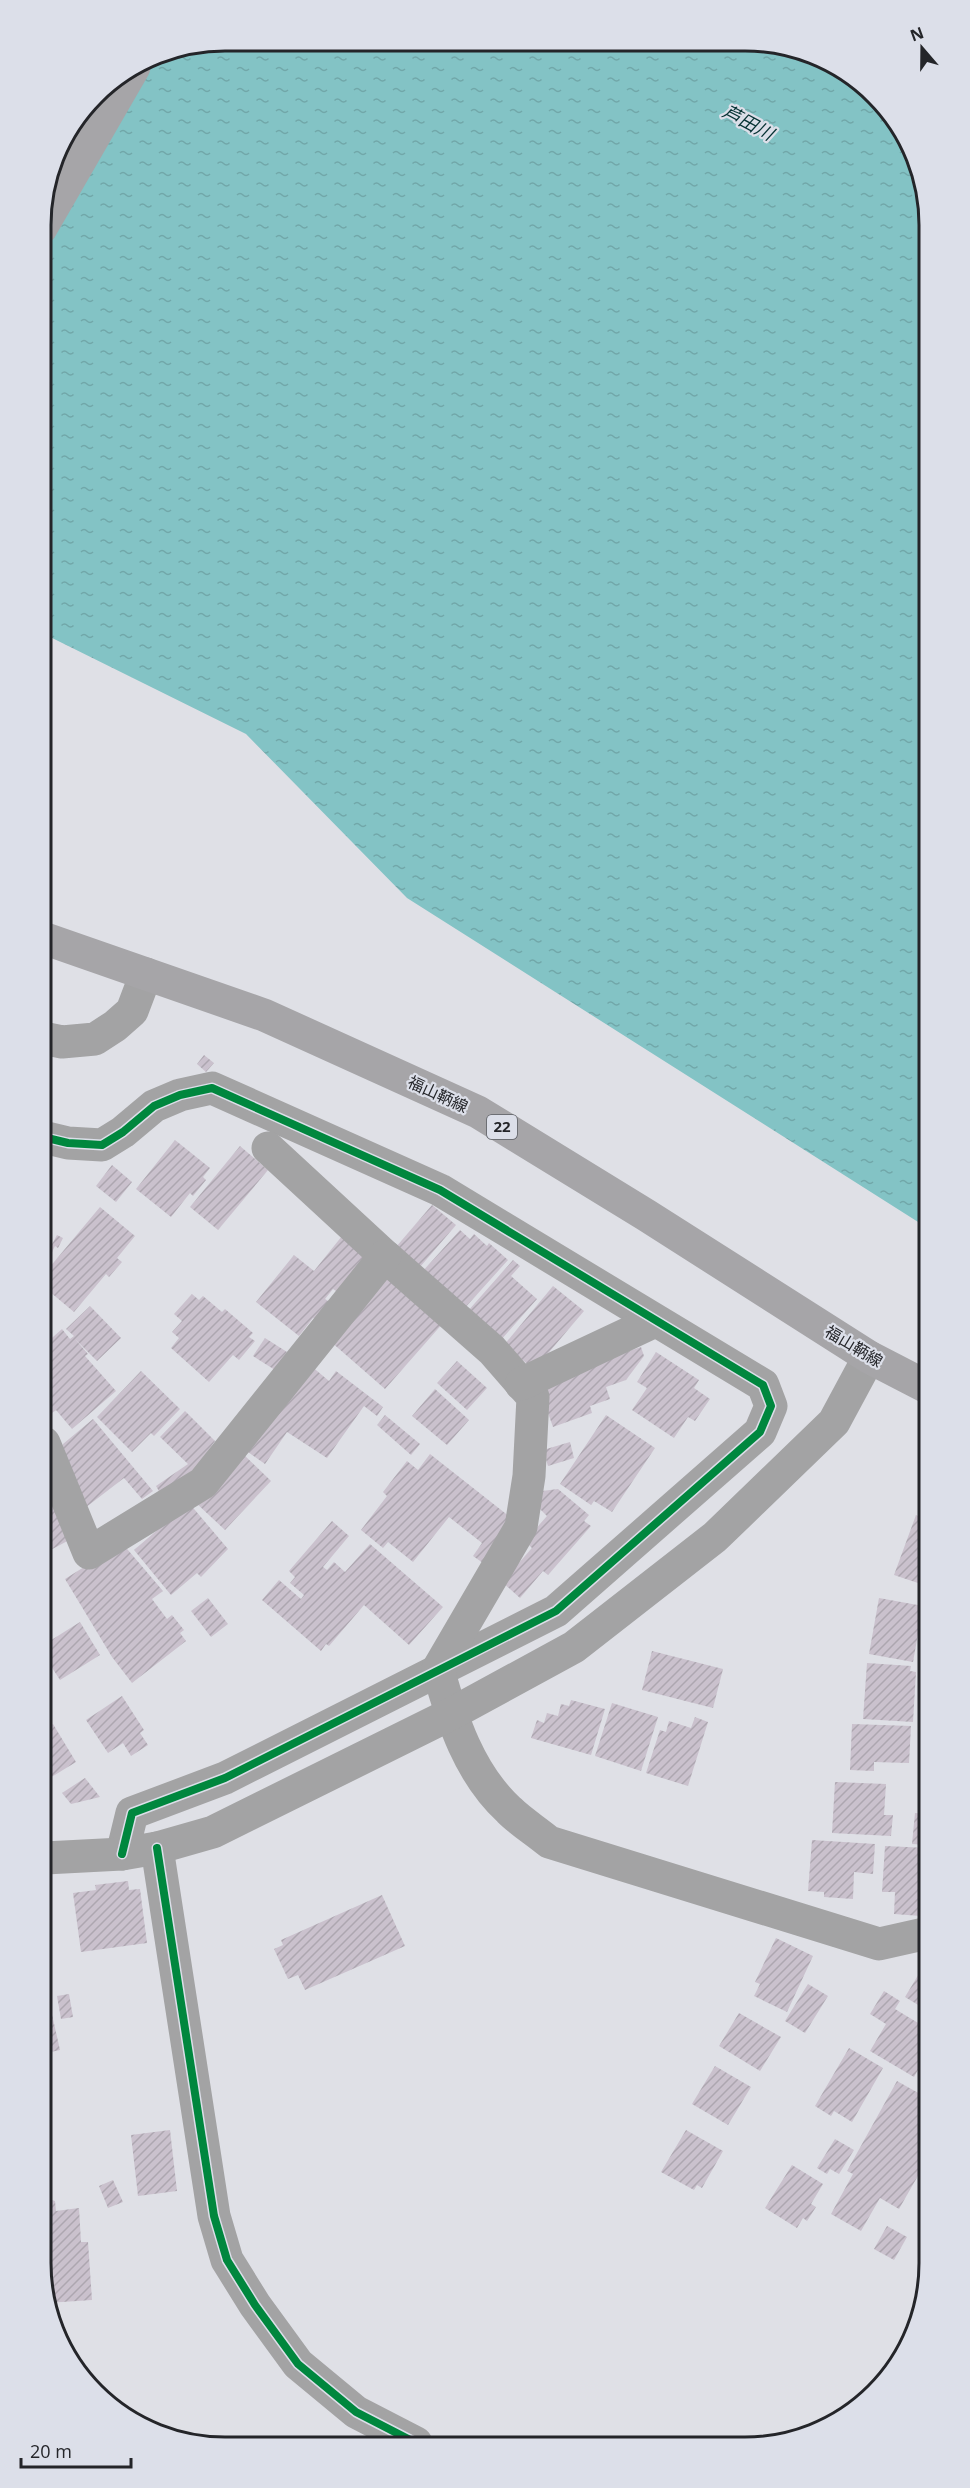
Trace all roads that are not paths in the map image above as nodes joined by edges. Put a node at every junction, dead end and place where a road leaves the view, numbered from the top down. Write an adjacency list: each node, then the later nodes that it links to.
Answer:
1 (125, 82): 2 (main road)
2 (51, 210)
3 (51, 941): 4 (main road, 福山鞆線 / 22)
4 (146, 974): 5 (street); 10 (main road, 福山鞆線 / 22)
5 (51, 1040)
6 (51, 1139): 9 (street)
7 (268, 1148): 8 (street)
8 (385, 1256): 12 (street); 13 (street)
9 (655, 1321): 12 (street); 14 (street)
10 (868, 1357): 11 (main road, 福山鞆線 / 22); 15 (street)
11 (919, 1382)
12 (521, 1384): 14 (street)
13 (51, 1460)
14 (438, 1669): 15 (street); 17 (street)
15 (451, 1714): 16 (street); 19 (street)
16 (158, 1848): 17 (street); 20 (street)
17 (122, 1854): 18 (street)
18 (51, 1858)
19 (919, 1935)
20 (404, 2437)

